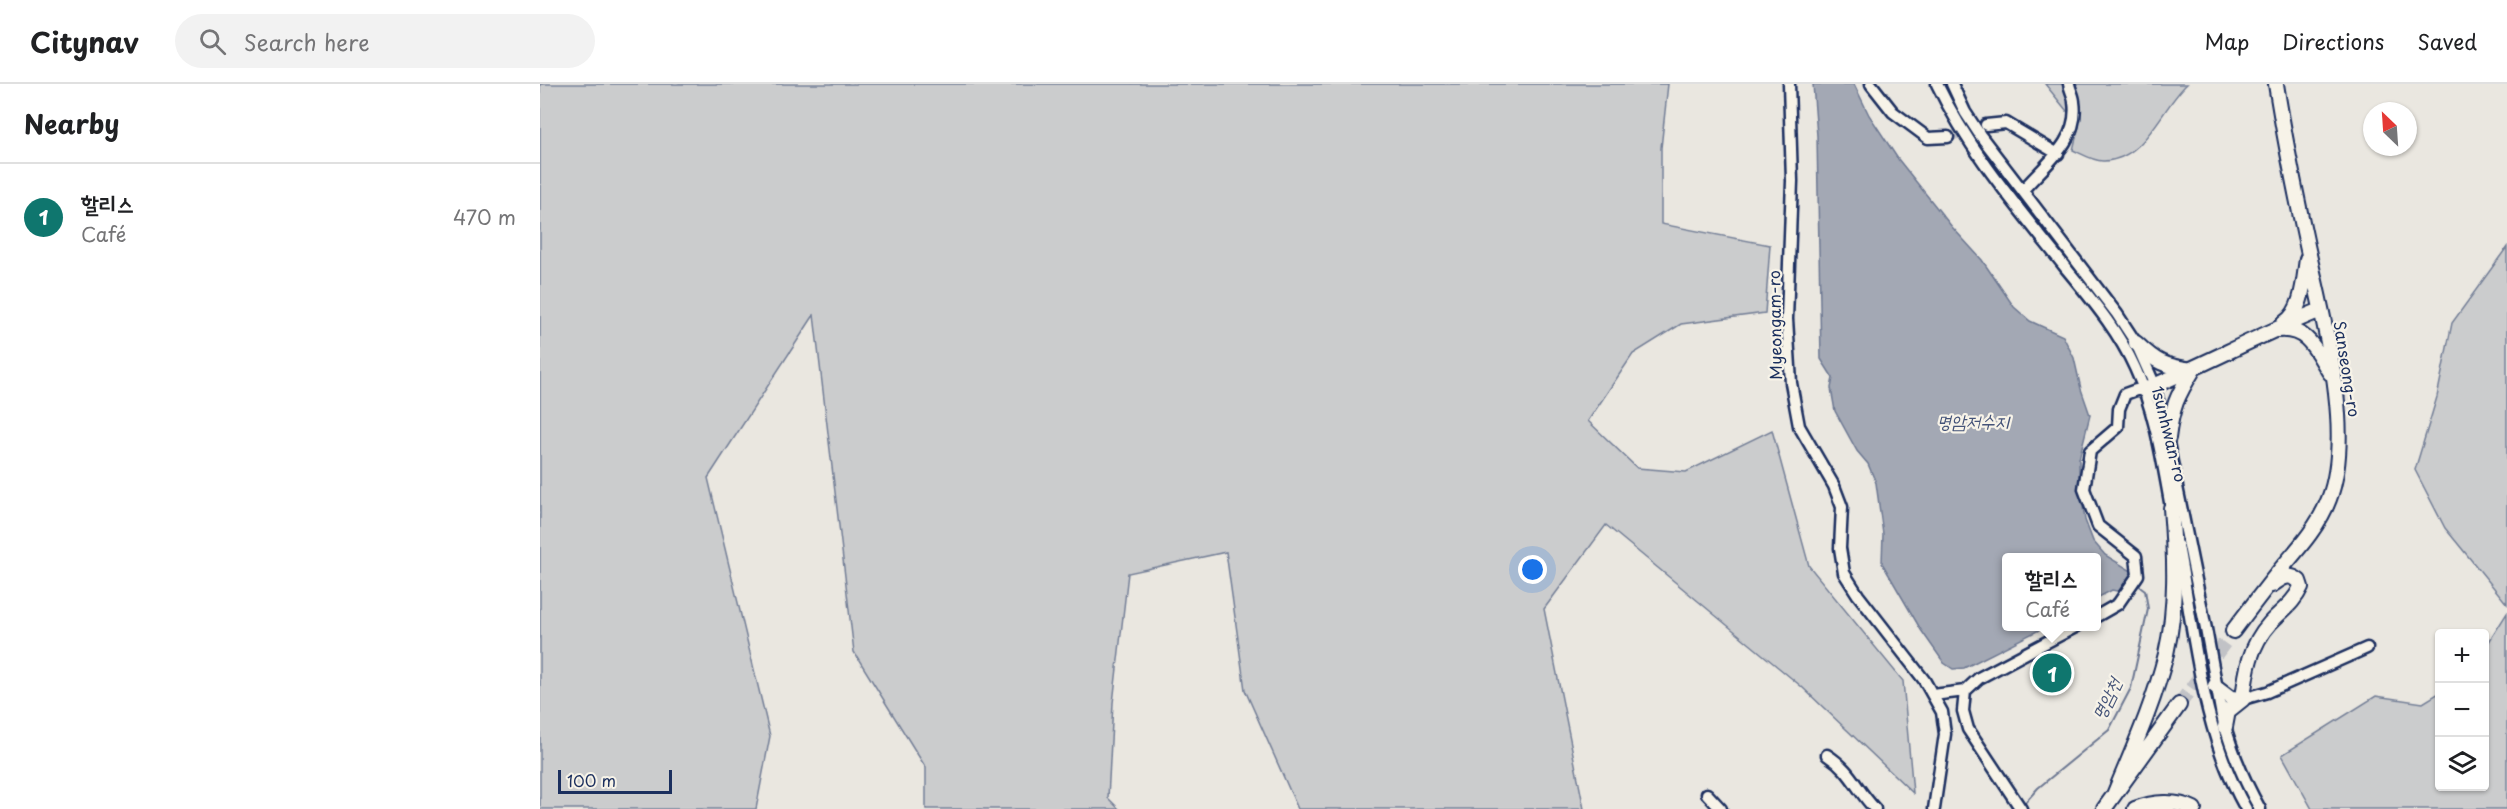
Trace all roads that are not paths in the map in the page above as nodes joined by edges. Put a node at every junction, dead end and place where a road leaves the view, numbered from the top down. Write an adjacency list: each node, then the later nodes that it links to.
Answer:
1 (1789, 84): 27 (street, Myeongam-ro)
2 (1871, 84): 8 (street)
3 (1937, 84): 17 (street, 1sunhwan-ro)
4 (1952, 84): 10 (street, 1sunhwan-ro)
5 (2069, 84): 9 (street)
6 (2276, 84): 11 (main road, Sanseong-ro)
7 (1986, 125): 9 (street)
8 (1948, 137)
9 (2058, 154): 10 (street)
10 (2023, 190): 14 (street, 1sunhwan-ro)
11 (2308, 252): 12 (main road, Sanseong-ro); 13 (main road)
12 (2321, 310): 13 (main road); 16 (main road, Sanseong-ro)
13 (2269, 331): 15 (main road); 16 (main road)
14 (2136, 343): 15 (main road); 17 (street, 1sunhwan-ro)
15 (2193, 370): 17 (main road); 18 (main road)
16 (2334, 380): 20 (main road, Sanseong-ro)
17 (2149, 388): 18 (street, 1sunhwan-ro); 19 (street, 1sunhwan-ro); 21 (street)
18 (2168, 438): 25 (street, 1sunhwan-ro)
19 (2171, 508): 33 (main road); 41 (street, 1sunhwan-ro)
20 (2265, 589): 23 (main road, Sanseong-ro); 28 (main road)
21 (2101, 614)
22 (2069, 631): 26 (street)
23 (2233, 631)
24 (2367, 648): 28 (street)
25 (2215, 686): 28 (main road); 30 (street, 1sunhwan-ro)
26 (1965, 691): 27 (street); 37 (street)
27 (1933, 695): 36 (street, Myeongam-ro)
28 (2243, 699): 30 (main road)
29 (2179, 705): 33 (main road)
30 (2225, 727): 42 (street, 1sunhwan-ro)
31 (1827, 754): 35 (street)
32 (1707, 794): 34 (street)
33 (2114, 795): 38 (main road)
34 (1721, 809)
35 (1875, 809)
36 (1934, 809)
37 (2020, 809)
38 (2104, 809)
39 (2135, 809): 40 (main road)
40 (2194, 809)
41 (2246, 809)
42 (2260, 809)

